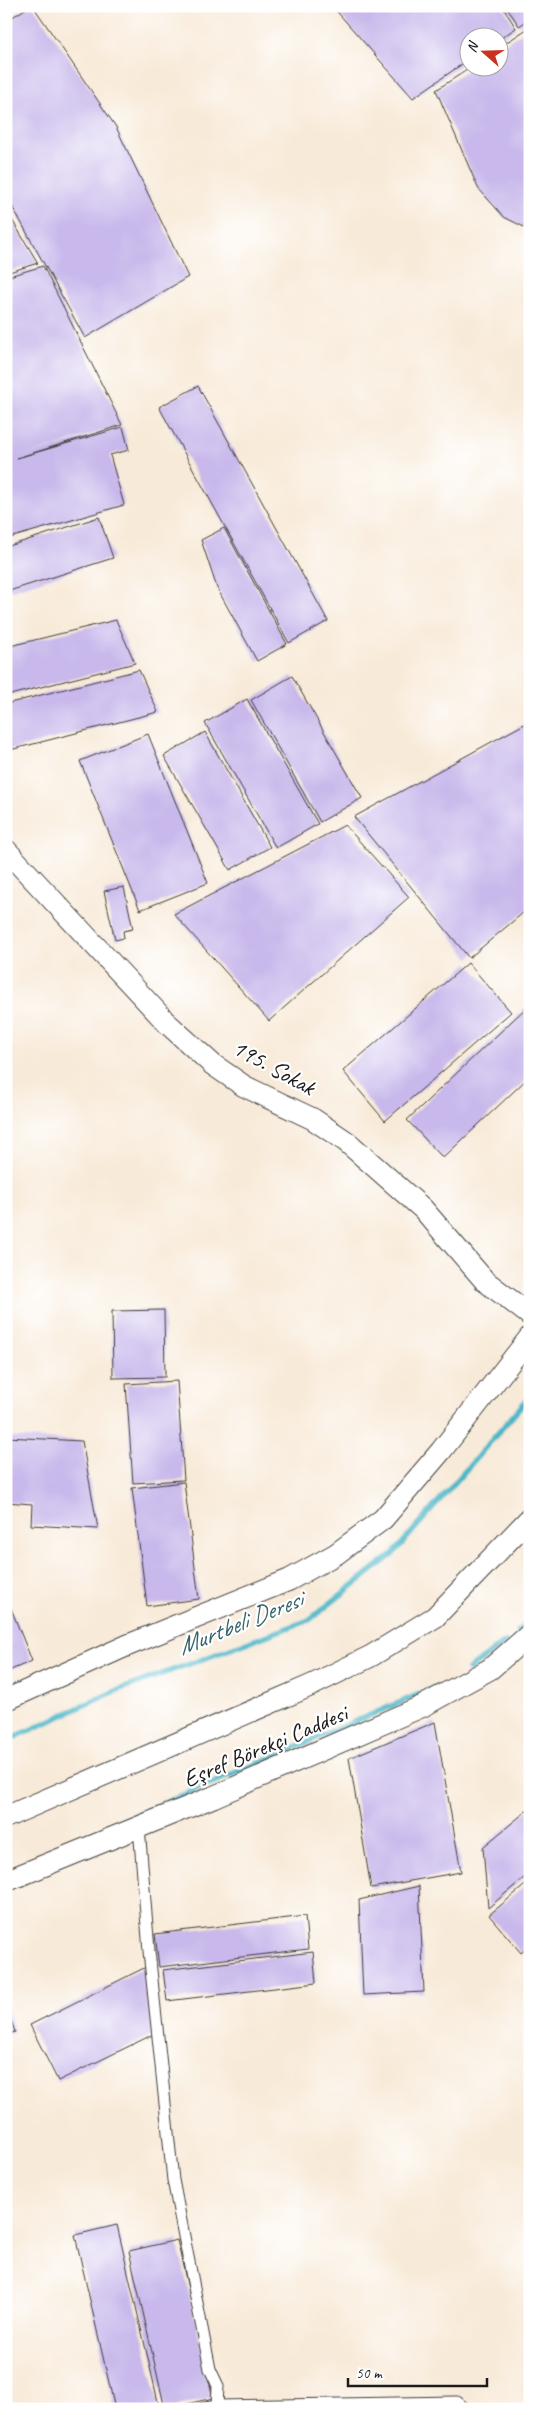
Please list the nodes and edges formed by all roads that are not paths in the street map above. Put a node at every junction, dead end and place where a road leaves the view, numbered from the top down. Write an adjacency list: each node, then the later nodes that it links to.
1 (6, 850): 2 (street, 195. Sokak)
2 (530, 1315)
3 (530, 1337): 6 (street)
4 (530, 1518): 7 (street)
5 (530, 1634): 8 (street, Eşref Börekçi Caddesi)
6 (6, 1700)
7 (6, 1816)
8 (139, 1827): 9 (street, Eşref Börekçi Caddesi); 10 (lane)
9 (6, 1881)
10 (217, 2406): 11 (lane); 12 (lane)
11 (201, 2409)
12 (465, 2409)

